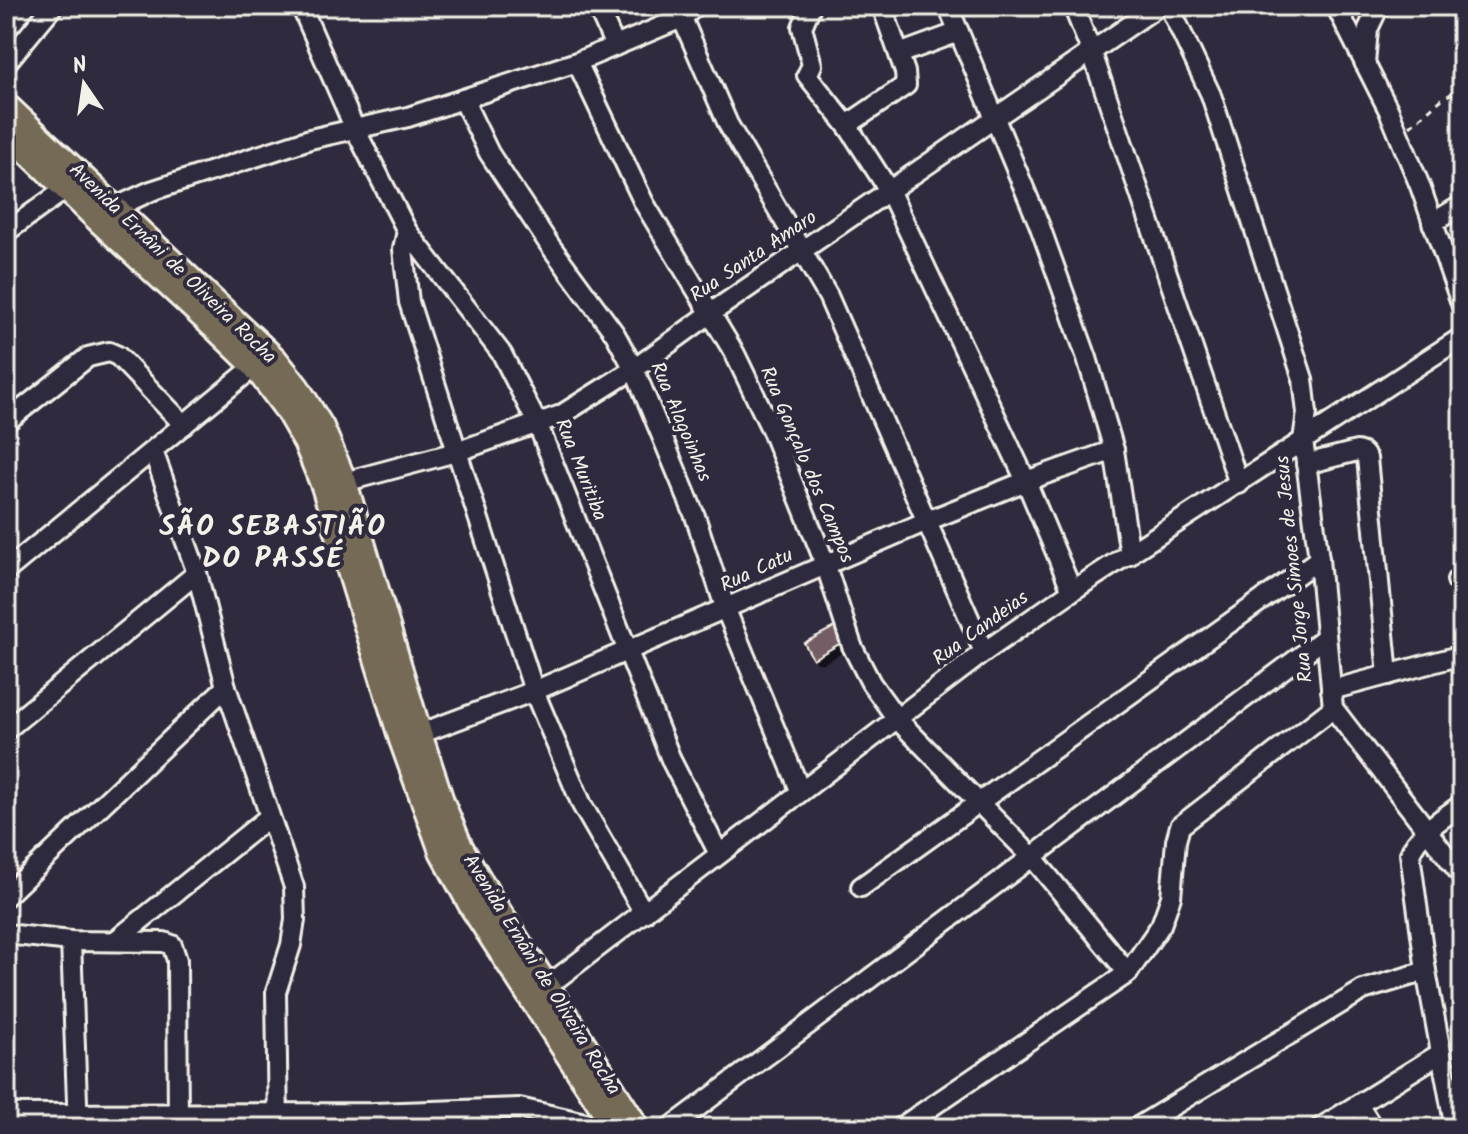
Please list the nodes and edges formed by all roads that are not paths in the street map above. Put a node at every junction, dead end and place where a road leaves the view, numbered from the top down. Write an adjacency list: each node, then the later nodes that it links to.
1 (53, 6): 18 (street)
2 (301, 6): 23 (street, Rua Muritiba)
3 (597, 6): 14 (street)
4 (811, 6): 24 (street)
5 (882, 6): 16 (street)
6 (948, 6): 13 (street)
7 (1073, 6): 15 (street)
8 (1158, 6): 15 (street, Rua Santa Amaro)
9 (1169, 6): 42 (street, Rua Jorge Simoes de Jesus)
10 (1336, 6): 19 (street)
11 (1379, 6): 19 (street)
12 (689, 12): 14 (street); 33 (street)
13 (959, 32): 16 (street); 22 (street)
14 (615, 46): 17 (street)
15 (1092, 53): 22 (street, Rua Santa Amaro); 49 (street)
16 (899, 54): 24 (street)
17 (577, 62): 20 (street); 35 (street, Rua Gonçalo dos Campos)
18 (6, 63)
19 (1365, 64): 30 (street)
20 (463, 99): 23 (street); 38 (street, Rua Alagoinhas)
21 (6, 106): 29 (main road, Avenida Ernâni de Oliveira Rocha)
22 (994, 118): 27 (street, Rua Santa Amaro); 43 (street)
23 (354, 127): 29 (street); 31 (street, Rua Muritiba)
24 (849, 128): 27 (street)
25 (6, 130): 26 (main road, Avenida Ernâni de Oliveira Rocha)
26 (67, 188): 29 (main road, Avenida Ernâni de Oliveira Rocha); 32 (street)
27 (890, 192): 33 (street, Rua Santa Amaro); 47 (street)
28 (1462, 205): 30 (street)
29 (107, 215): 37 (main road, Avenida Ernâni de Oliveira Rocha); 48 (main road, Avenida Ernâni de Oliveira Rocha)
30 (1432, 223): 34 (street)
31 (407, 231): 41 (street, Rua Muritiba); 45 (street)
32 (6, 232)
33 (801, 251): 35 (street, Rua Santa Amaro); 50 (street)
34 (1462, 306)
35 (711, 313): 38 (street, Rua Santa Amaro); 53 (street, Rua Gonçalo dos Campos)
36 (1462, 337): 42 (street, Rua Candeias)
37 (255, 366): 40 (street); 97 (main road, Avenida Ernâni de Oliveira Rocha)
38 (634, 369): 41 (street, Rua Santa Amaro); 59 (street, Rua Alagoinhas)
39 (6, 422): 40 (street)
40 (184, 425): 44 (street)
41 (538, 425): 45 (street, Rua Santa Amaro); 61 (street, Rua Muritiba)
42 (1303, 440): 46 (street, Rua Jorge Simoes de Jesus); 49 (street, Rua Candeias)
43 (1114, 450): 47 (street, Rua Catu); 51 (street)
44 (153, 451): 54 (street); 55 (street)
45 (456, 452): 48 (street, Rua Santa Amaro); 66 (street)
46 (1306, 464): 52 (street, Rua Jorge Simoes de Jesus); 64 (street)
47 (1026, 481): 50 (street, Rua Catu); 57 (street)
48 (344, 482): 70 (main road, Avenida Ernâni de Oliveira Rocha)
49 (1239, 484): 51 (street, Rua Candeias)
50 (927, 521): 53 (street, Rua Catu); 62 (street)
51 (1130, 555): 57 (street, Rua Candeias)
52 (1319, 559): 60 (street, Rua Jorge Simoes de Jesus); 72 (street)
53 (825, 563): 59 (street, Rua Catu); 68 (street, Rua Gonçalo dos Campos)
54 (6, 571)
55 (197, 573): 65 (street); 69 (street)
56 (1462, 577): 58 (street)
57 (1072, 591): 62 (street, Rua Candeias)
58 (1462, 592)
59 (726, 610): 61 (street, Rua Catu); 71 (street, Rua Alagoinhas)
60 (1326, 637): 67 (street, Rua Jorge Simoes de Jesus); 77 (street)
61 (629, 651): 66 (street, Rua Catu); 76 (street, Rua Muritiba)
62 (984, 652): 68 (street, Rua Candeias)
63 (1462, 655): 64 (street)
64 (1388, 675): 67 (street)
65 (226, 687): 74 (street); 80 (street)
66 (534, 691): 70 (street, Rua Catu); 81 (street)
67 (1332, 699): 75 (street, Rua Jorge Simoes de Jesus); 86 (street)
68 (897, 719): 71 (street, Rua Candeias); 72 (street, Rua Gonçalo dos Campos)
69 (6, 730)
70 (419, 734): 87 (main road, Avenida Ernâni de Oliveira Rocha)
71 (800, 790): 76 (street, Rua Candeias)
72 (978, 803): 77 (street, Rua Gonçalo dos Campos); 79 (street)
73 (1462, 804): 75 (street)
74 (269, 817): 84 (street); 93 (street)
75 (1426, 832): 78 (street, Rua Jorge Simoes de Jesus); 85 (street)
76 (719, 854): 81 (street, Rua Candeias)
77 (1033, 858): 86 (street, Rua Gonçalo dos Campos); 99 (street)
78 (1462, 876)
79 (861, 887)
80 (6, 896)
81 (644, 913): 87 (street, Rua Candeias)
82 (6, 934): 83 (street)
83 (71, 941): 84 (street); 95 (street)
84 (115, 941): 92 (street)
85 (1426, 971): 88 (street); 101 (street)
86 (1128, 973): 100 (street)
87 (546, 987): 98 (main road, Avenida Ernâni de Oliveira Rocha)
88 (1441, 1053): 89 (street); 104 (street)
89 (1358, 1105): 102 (street); 103 (street)
90 (6, 1114): 95 (street)
91 (481, 1119): 94 (street); 96 (street)
92 (178, 1120): 93 (street); 95 (street)
93 (277, 1120): 94 (street)
94 (374, 1120)
95 (77, 1121)
96 (607, 1128)
97 (616, 1128)
98 (637, 1128)
99 (670, 1128)
100 (900, 1128)
101 (1136, 1128)
102 (1320, 1128)
103 (1373, 1128)
104 (1455, 1128)

